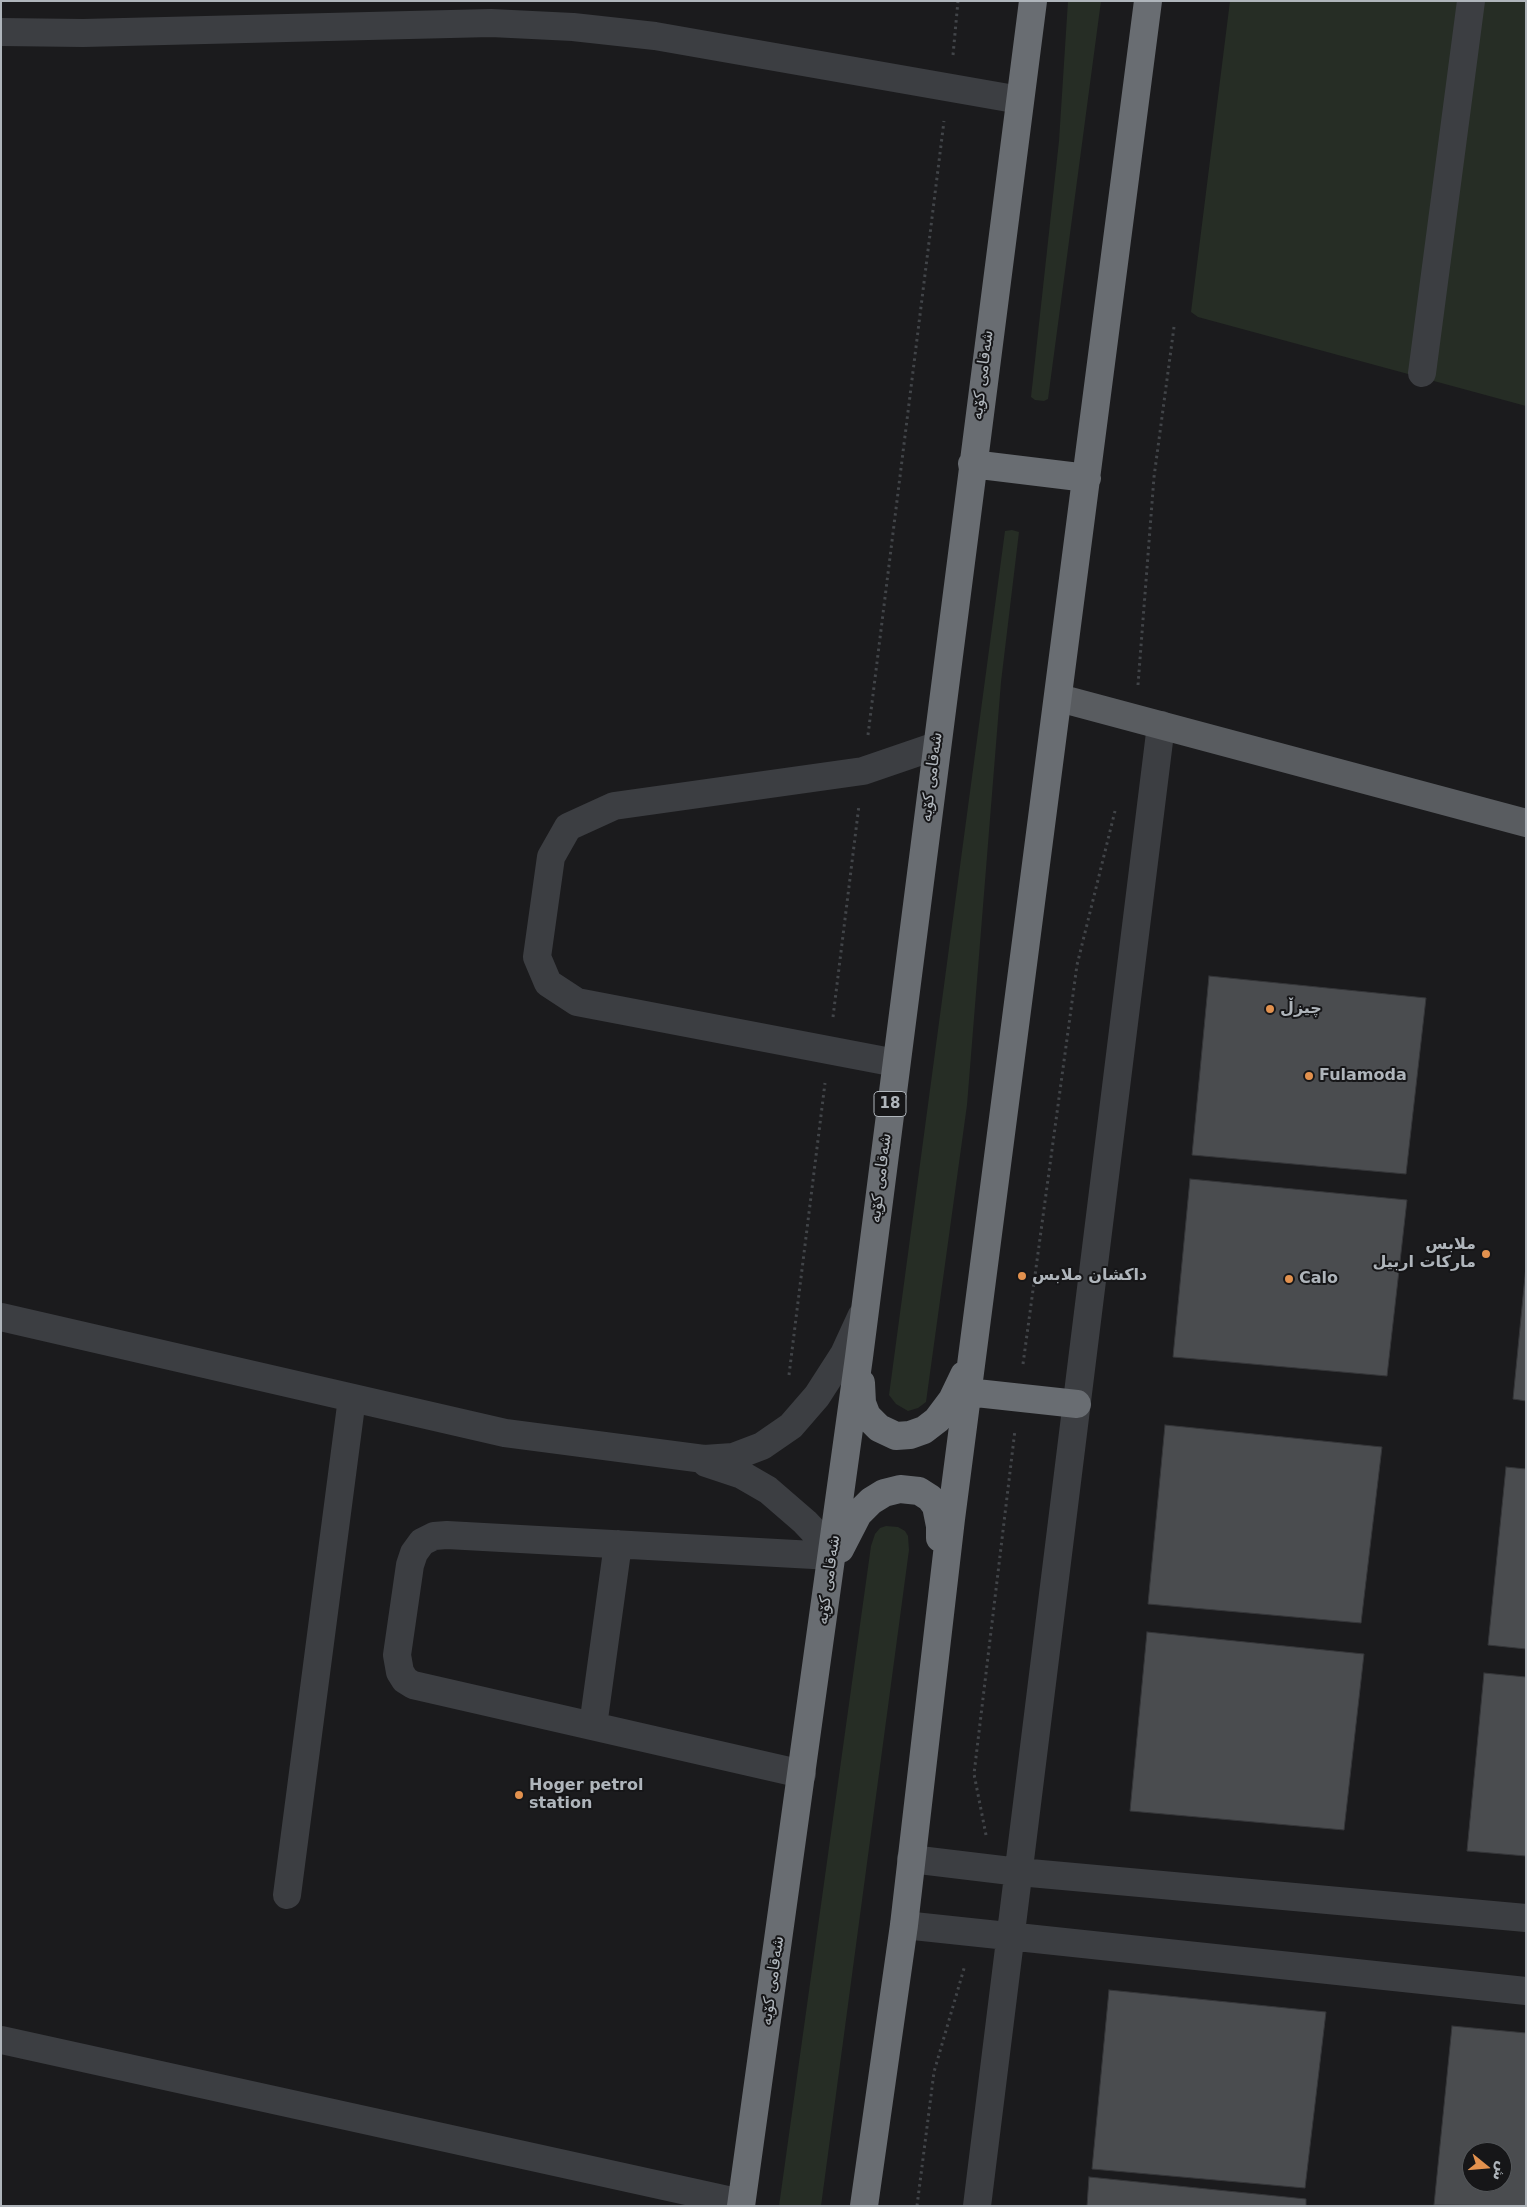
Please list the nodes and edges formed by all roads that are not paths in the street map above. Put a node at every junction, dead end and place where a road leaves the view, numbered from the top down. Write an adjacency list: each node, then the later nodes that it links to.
1 (1033, 1): 5 (highway, شەقامی کۆیە / 18)
2 (1148, 1): 8 (highway)
3 (1471, 1): 6 (street)
4 (1, 32): 5 (street)
5 (1020, 100): 7 (highway, شەقامی کۆیە / 18)
6 (1422, 373)
7 (972, 464): 8 (highway); 11 (highway, شەقامی کۆیە / 18)
8 (1087, 478): 9 (highway)
9 (1059, 698): 10 (main road); 17 (highway)
10 (1161, 725): 12 (main road); 20 (street)
11 (936, 746): 13 (highway, شەقامی کۆیە / 18); 13 (street)
12 (1526, 823)
13 (896, 1063): 14 (highway, شەقامی کۆیە / 18)
14 (865, 1303): 16 (highway, شەقامی کۆیە / 18); 21 (street)
15 (1, 1317): 19 (street)
16 (858, 1357): 17 (highway); 23 (highway, شەقامی کۆیە / 18)
17 (972, 1358): 18 (highway)
18 (967, 1392): 20 (highway); 25 (highway)
19 (352, 1398): 21 (street); 30 (street)
20 (1077, 1404): 29 (street)
21 (670, 1455): 23 (street)
22 (618, 1544): 23 (street); 26 (street); 26 (street)
23 (832, 1556): 24 (highway, شەقامی کۆیە / 18)
24 (826, 1599): 25 (highway); 27 (highway, شەقامی کۆیە / 18)
25 (939, 1612): 28 (highway)
26 (593, 1726): 27 (street)
27 (802, 1774): 36 (highway, شەقامی کۆیە / 18)
28 (912, 1859): 29 (street); 32 (highway)
29 (1019, 1872): 31 (street); 33 (street)
30 (287, 1895)
31 (1526, 1918)
32 (904, 1925): 33 (street); 37 (highway)
33 (1011, 1936): 34 (street); 38 (street)
34 (1526, 1991)
35 (1, 2040): 36 (street)
36 (741, 2205)
37 (864, 2206)
38 (977, 2206)

